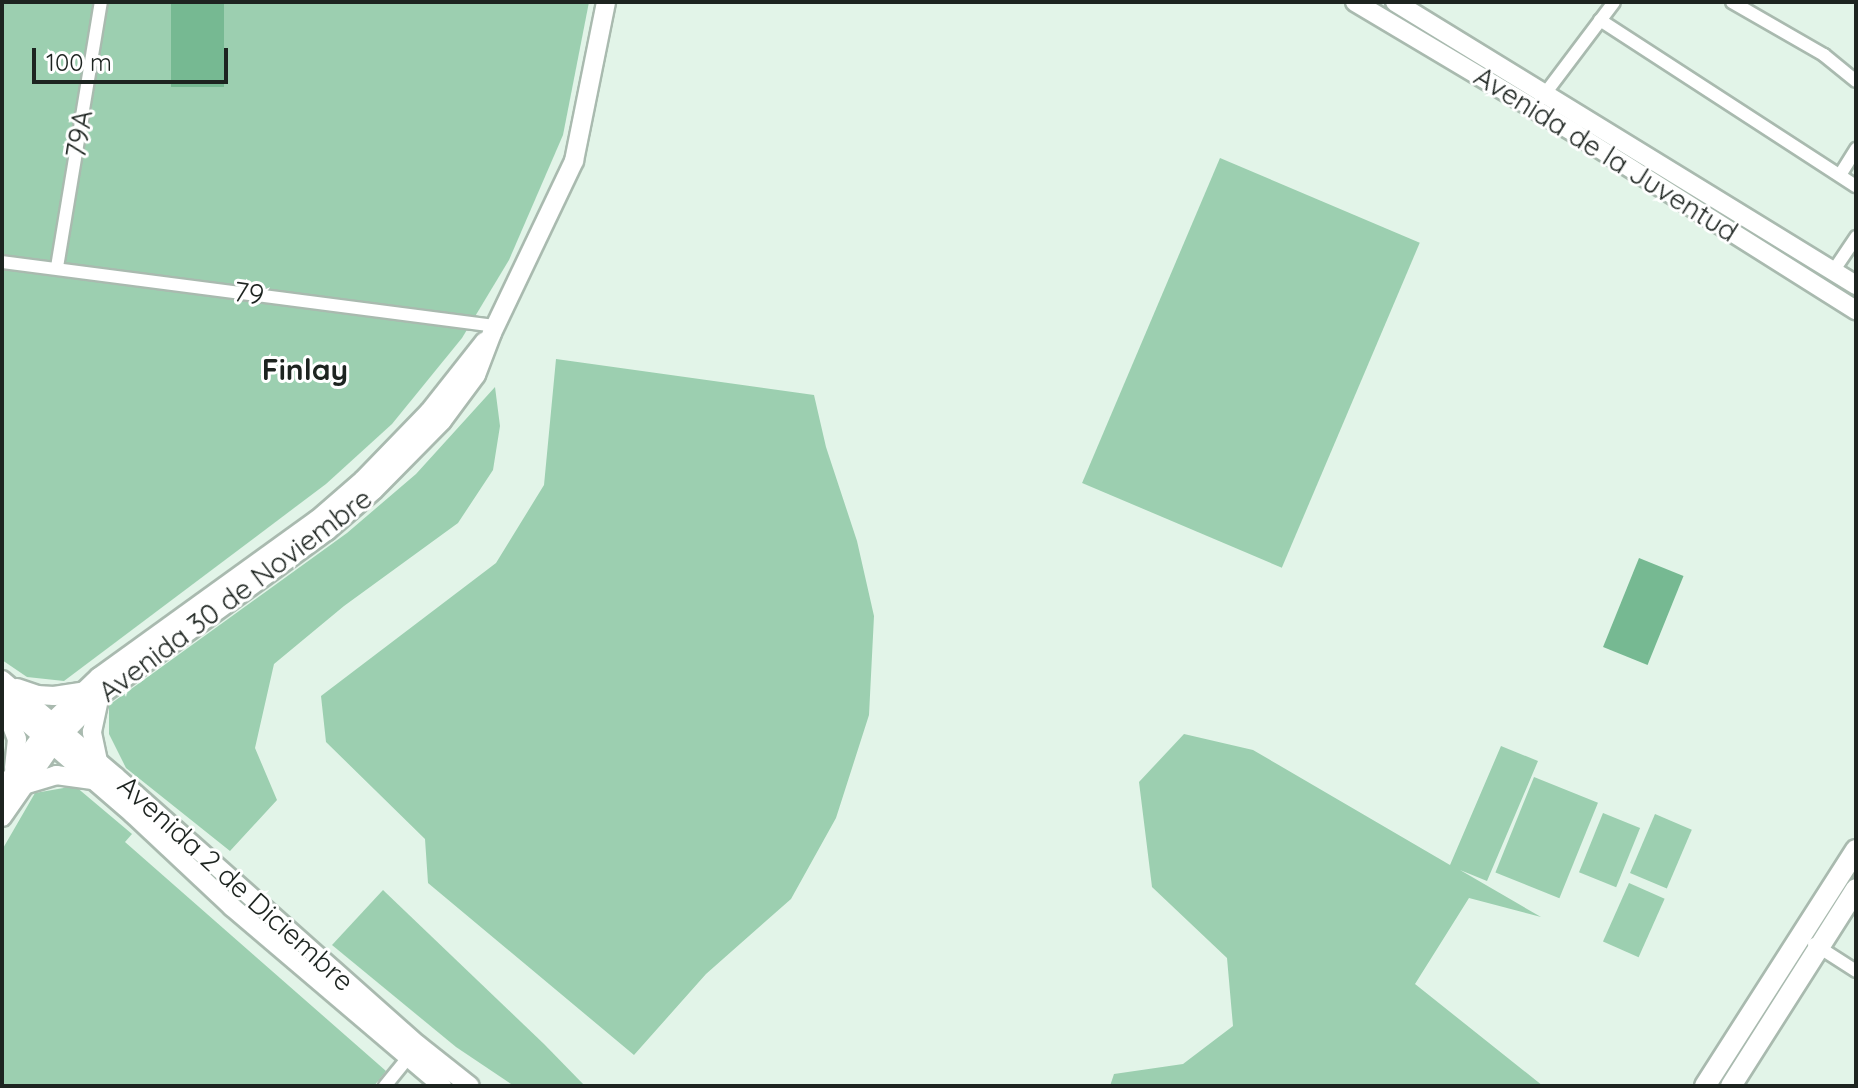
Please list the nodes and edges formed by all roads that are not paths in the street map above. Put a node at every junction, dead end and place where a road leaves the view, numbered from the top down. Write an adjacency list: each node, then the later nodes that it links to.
1 (101, 2): 17 (street, 79A)
2 (606, 2): 22 (main road, Avenida 30 de Noviembre)
3 (1355, 2): 10 (main road, Avenida de la Juventud)
4 (1395, 2): 9 (main road, Avenida de la Juventud)
5 (1614, 2): 7 (street)
6 (1732, 2): 8 (street)
7 (1600, 20): 9 (street); 12 (street)
8 (1856, 81)
9 (1546, 92): 10 (street); 15 (main road, Avenida de la Juventud)
10 (1534, 108): 18 (main road, Avenida de la Juventud)
11 (1856, 149): 12 (street)
12 (1840, 175): 13 (street)
13 (1856, 186)
14 (1856, 237): 19 (street)
15 (1803, 252): 18 (main road); 19 (main road, Avenida de la Juventud)
16 (2, 262): 17 (street, 79)
17 (57, 267): 22 (street, 79)
18 (1792, 270): 21 (main road, Avenida de la Juventud)
19 (1834, 270): 20 (main road, Avenida de la Juventud)
20 (1856, 285)
21 (1856, 310)
22 (494, 329): 24 (main road, Avenida 30 de Noviembre)
23 (3, 692): 24 (main road); 25 (main road, Avenida 2 de Diciembre); 27 (main road)
24 (92, 693): 25 (main road, Avenida 30 de Noviembre); 26 (main road)
25 (53, 733): 26 (main road, Avenida 2 de Diciembre); 27 (main road, Avenida 30 de Noviembre); 28 (main road, Avenida 2 de Diciembre)
26 (98, 761): 36 (main road, Avenida 2 de Diciembre)
27 (19, 778): 28 (main road); 29 (main road, Avenida 30 de Noviembre); 30 (main road, Avenida 30 de Noviembre)
28 (96, 781): 36 (main road, Avenida 2 de Diciembre)
29 (2, 790)
30 (2, 817)
31 (1856, 850): 33 (main road)
32 (1856, 889): 34 (main road)
33 (1801, 936): 34 (street); 40 (main road)
34 (1819, 948): 35 (street); 41 (main road)
35 (1856, 971)
36 (412, 1052): 37 (street); 38 (main road, Avenida 2 de Diciembre); 39 (main road, Avenida 2 de Diciembre)
37 (385, 1086)
38 (442, 1086)
39 (470, 1086)
40 (1705, 1086)
41 (1731, 1086)

